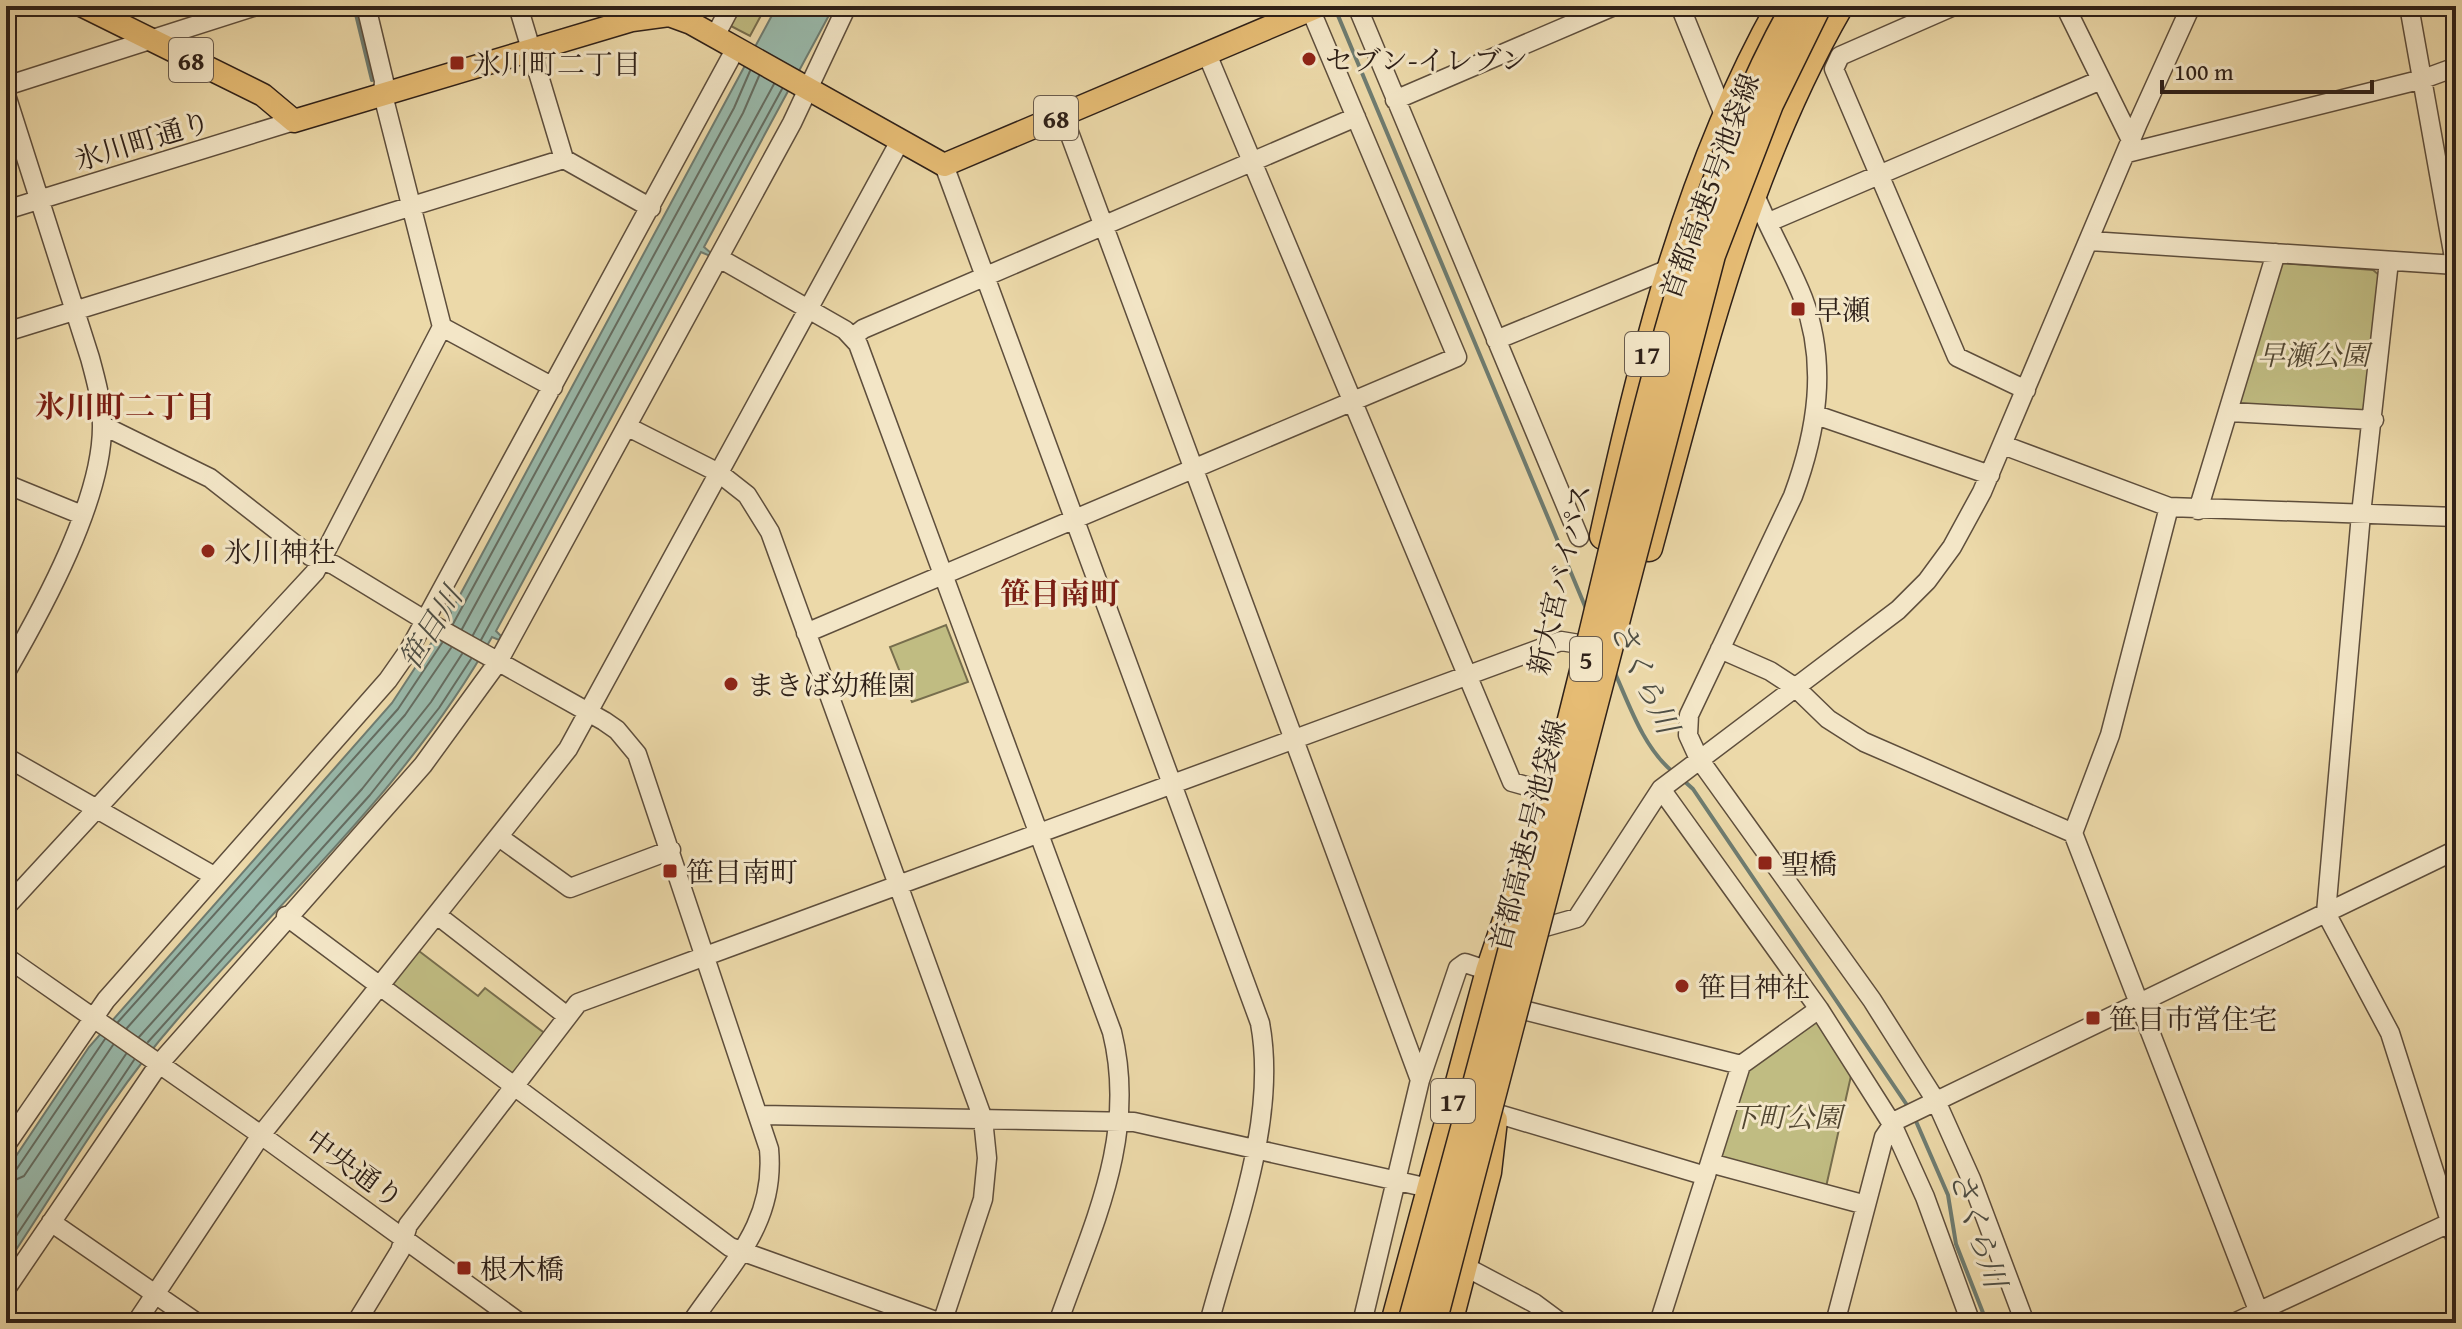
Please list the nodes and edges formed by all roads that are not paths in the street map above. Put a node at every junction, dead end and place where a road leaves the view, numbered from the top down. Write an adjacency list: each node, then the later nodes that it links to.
1 (83, 6): 21 (main road, 68)
2 (256, 6): 21 (street)
3 (366, 6): 31 (street)
4 (518, 6): 22 (street)
5 (731, 6): 20 (street)
6 (847, 6): 29 (street)
7 (1357, 6): 32 (street)
8 (1614, 6): 32 (street)
9 (1680, 6): 35 (street)
10 (1780, 6): 35 (highway, 新大宮バイパス / 17)
11 (1795, 6): 157 (highway, 首都高速5号池袋線 / 5, bridge)
12 (1818, 6): 160 (highway, 首都高速5号池袋線 / 5, bridge)
13 (1840, 6): 43 (highway, 17)
14 (1954, 6): 42 (street)
15 (2065, 6): 27 (street)
16 (2191, 6): 38 (street)
17 (2409, 6): 26 (street)
18 (1313, 7): 24 (main road, 68); 34 (street)
19 (668, 11): 20 (main road); 22 (main road)
20 (715, 36): 23 (main road)
21 (150, 39): 28 (street); 36 (main road, 68)
22 (532, 49): 31 (main road); 39 (street)
23 (740, 51): 29 (main road); 46 (street)
24 (1207, 54): 33 (main road, 68); 40 (street)
25 (2456, 67): 26 (street)
26 (2423, 79): 38 (street); 54 (street)
27 (2101, 80): 38 (street); 42 (street)
28 (6, 86)
29 (804, 86): 37 (main road); 52 (street)
30 (6, 95): 44 (street)
31 (383, 95): 36 (main road); 45 (street)
32 (1395, 100): 62 (street)
33 (1063, 116): 41 (main road, 68); 49 (street)
34 (1356, 117): 40 (street); 65 (street)
35 (1725, 117): 43 (street); 55 (highway, 新大宮バイパス / 17)
36 (294, 121): 44 (street, 氷川町通り)
37 (900, 141): 41 (main road); 57 (street)
38 (2129, 147): 50 (street)
39 (564, 159): 45 (street); 46 (street)
40 (1251, 161): 49 (street); 65 (street)
41 (944, 165): 56 (street)
42 (1880, 175): 48 (street); 64 (street)
43 (1754, 194): 48 (street); 112 (highway, 17)
44 (41, 200): 47 (street, 氷川町通り); 58 (street)
45 (410, 205): 58 (street); 59 (street)
46 (651, 208): 63 (street)
47 (6, 210)
48 (1769, 222): 67 (street)
49 (1102, 226): 56 (street); 72 (street)
50 (2090, 241): 51 (street); 64 (street)
51 (2276, 253): 53 (street); 66 (street)
52 (719, 258): 57 (street); 70 (street)
53 (2389, 261): 54 (street); 68 (street)
54 (2455, 266)
55 (1671, 268): 62 (street); 85 (highway, 新大宮バイパス / 17)
56 (986, 276): 61 (street); 80 (street)
57 (809, 308): 61 (street); 73 (street)
58 (75, 310): 60 (street); 69 (street)
59 (442, 327): 63 (street); 83 (street)
60 (6, 332)
61 (853, 337): 84 (street)
62 (1496, 340): 82 (street)
63 (553, 387): 86 (street)
64 (2026, 390): 71 (street)
65 (1353, 402): 72 (street); 91 (street)
66 (2230, 412): 68 (street); 77 (street)
67 (1816, 415): 74 (street); 88 (street)
68 (2374, 420): 78 (street)
69 (102, 425): 79 (street); 83 (street)
70 (628, 427): 73 (street); 89 (street)
71 (2003, 445): 74 (street); 76 (street)
72 (1192, 469): 80 (street); 94 (street)
73 (719, 473): 87 (street); 93 (street)
74 (1990, 475): 92 (street)
75 (6, 484): 79 (street)
76 (2169, 507): 77 (street); 101 (street)
77 (2198, 510): 78 (street)
78 (2361, 514): 81 (street); 109 (street)
79 (82, 515): 90 (street)
80 (1075, 517): 84 (street); 97 (street)
81 (2456, 517)
82 (1579, 537)
83 (323, 561): 86 (street); 99 (street)
84 (943, 573): 87 (street); 100 (street)
85 (1584, 621): 91 (street); 98 (highway, 新大宮バイパス / 17)
86 (428, 623): 89 (street); 105 (street)
87 (806, 633): 107 (street)
88 (1720, 649): 92 (street); 96 (street)
89 (495, 661): 93 (street); 111 (street)
90 (6, 672)
91 (1467, 675): 94 (street); 98 (street)
92 (1796, 688): 96 (street); 101 (street)
93 (588, 713): 102 (street); 103 (street)
94 (1292, 739): 97 (street); 124 (street)
95 (6, 757): 99 (street)
96 (1679, 775): 112 (street); 118 (street); 126 (street)
97 (1173, 782): 100 (street); 134 (street)
98 (1541, 790): 106 (highway, 新大宮バイパス / 17)
99 (97, 808): 105 (street); 108 (street)
100 (1039, 831): 107 (street); 130 (street)
101 (2073, 833): 117 (street)
102 (499, 837): 103 (street); 110 (street)
103 (671, 850): 113 (street)
104 (2456, 850): 109 (street)
105 (214, 876): 121 (street)
106 (1519, 880): 115 (highway, 17); 158 (highway, 新大宮バイパス / 17)
107 (896, 884): 113 (street); 129 (street)
108 (6, 907)
109 (2326, 913): 117 (street); 140 (street)
110 (437, 915): 116 (street); 120 (street)
111 (286, 916): 116 (street); 122 (street)
112 (1545, 927): 119 (highway, 17)
113 (705, 954): 120 (street); 128 (street)
114 (6, 957): 121 (street)
115 (1489, 971): 124 (street); 137 (highway, 17)
116 (380, 986): 125 (street); 132 (street)
117 (2139, 1003): 126 (street); 146 (street)
118 (1819, 1009): 123 (street); 131 (street)
119 (1523, 1010): 123 (street); 127 (highway, 17)
120 (567, 1016): 125 (street)
121 (95, 1018): 122 (street); 133 (street)
122 (156, 1062): 132 (street, 中央通り); 139 (street)
123 (1741, 1065): 135 (street)
124 (1420, 1080): 136 (street)
125 (514, 1086): 141 (street); 142 (street)
126 (1931, 1104): 131 (street); 166 (street)
127 (1495, 1113): 135 (street); 143 (highway, 17); 159 (highway, 17)
128 (760, 1115): 129 (street); 142 (street)
129 (983, 1119): 130 (street); 152 (street)
130 (1120, 1122): 134 (street); 153 (street)
131 (1894, 1123): 138 (street); 165 (street)
132 (261, 1135): 141 (street, 中央通り); 145 (street)
133 (6, 1145)
134 (1254, 1151): 136 (street); 154 (street)
135 (1708, 1169): 138 (street); 163 (street)
136 (1396, 1181): 137 (street); 155 (street)
137 (1429, 1188): 156 (highway, 17)
138 (1866, 1205): 164 (street)
139 (51, 1222): 144 (street); 145 (street)
140 (2454, 1228): 146 (street)
141 (403, 1237): 147 (street, 中央通り); 150 (street)
142 (740, 1253): 151 (street); 152 (street)
143 (1464, 1266): 161 (highway, 17); 162 (street)
144 (6, 1289)
145 (156, 1294): 148 (street); 149 (street)
146 (2260, 1317): 167 (street)
147 (512, 1320)
148 (136, 1323)
149 (197, 1323)
150 (356, 1323)
151 (691, 1323)
152 (942, 1323)
153 (1058, 1323)
154 (1209, 1323)
155 (1362, 1323)
156 (1394, 1323)
157 (1411, 1323)
158 (1417, 1323)
159 (1426, 1323)
160 (1433, 1323)
161 (1449, 1323)
162 (1561, 1323)
163 (1659, 1323)
164 (1835, 1323)
165 (1971, 1323)
166 (2025, 1323)
167 (2234, 1323)

